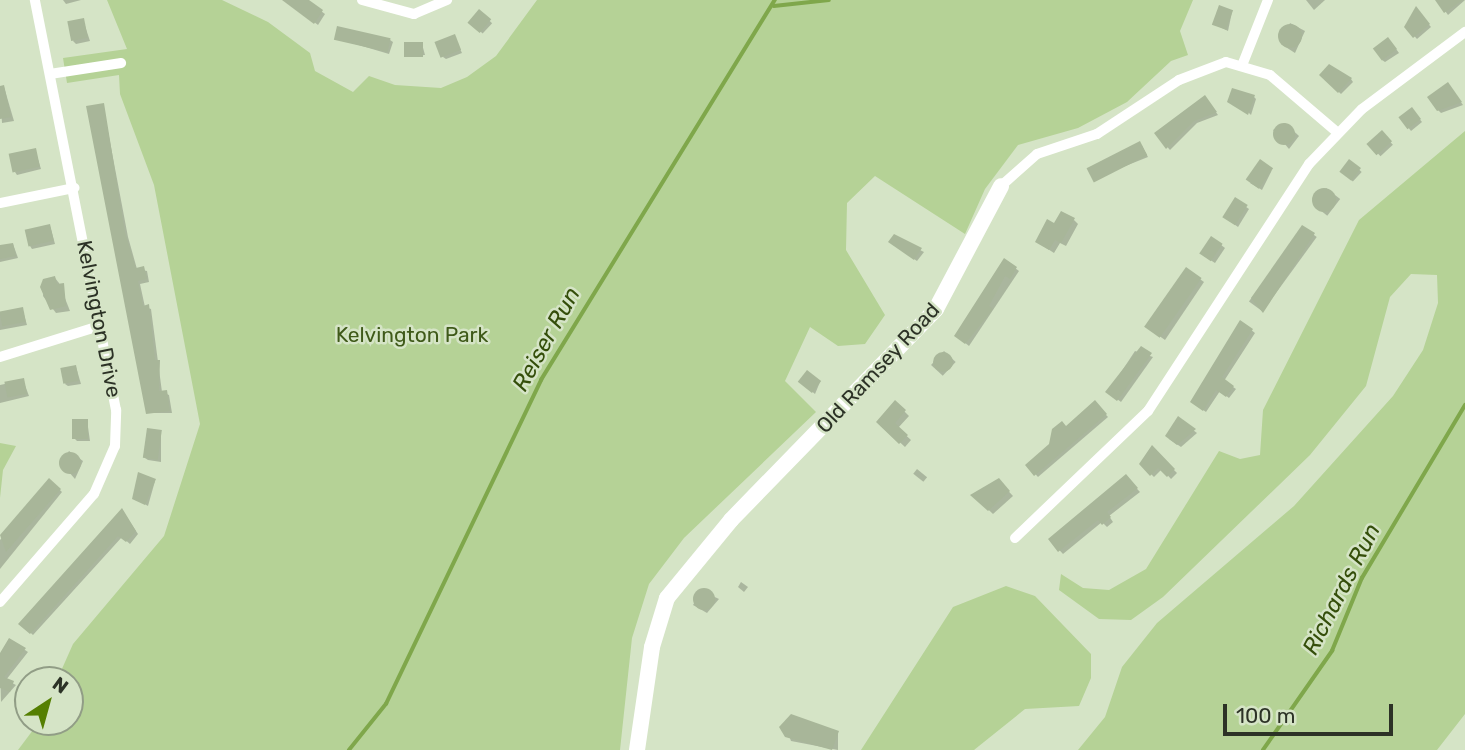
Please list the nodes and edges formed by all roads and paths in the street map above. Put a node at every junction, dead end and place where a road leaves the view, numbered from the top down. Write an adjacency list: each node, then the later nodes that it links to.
1 (35, 0): 8 (street, Kelvington Drive)
2 (362, 0): 3 (street)
3 (447, 0)
4 (1268, 0): 6 (street)
5 (1465, 32): 9 (street)
6 (1243, 63): 9 (street); 10 (street, Old Ramsey Road)
7 (121, 64): 8 (street)
8 (50, 74): 11 (street, Kelvington Drive)
9 (1338, 133): 15 (street)
10 (1002, 186): 17 (street, Old Ramsey Road)
11 (74, 188): 12 (street); 13 (street, Kelvington Drive)
12 (0, 203)
13 (99, 326): 14 (street); 16 (street, Kelvington Drive)
14 (0, 358)
15 (1015, 538)
16 (0, 602)
17 (637, 750)

